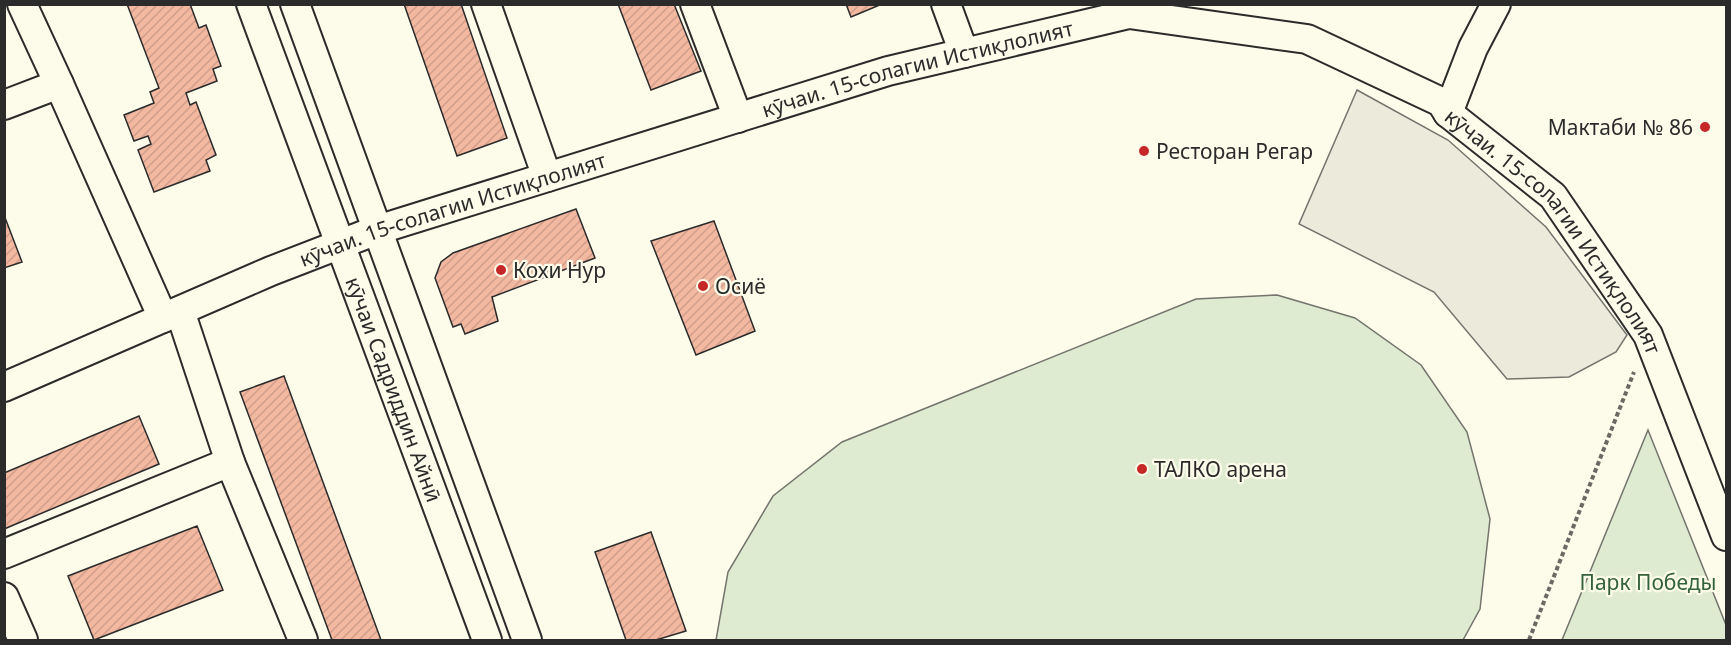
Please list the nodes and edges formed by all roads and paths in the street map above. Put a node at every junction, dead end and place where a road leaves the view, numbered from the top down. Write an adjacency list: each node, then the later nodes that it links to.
1 (22, 4): 10 (street)
2 (251, 4): 16 (street, кӯчаи Садриддин Айнӣ)
3 (294, 4): 15 (street, кӯчаи Садриддин Айнӣ)
4 (486, 4): 14 (street)
5 (695, 4): 13 (street)
6 (946, 4): 9 (street)
7 (1496, 4): 12 (street)
8 (1156, 11): 9 (street, кӯчаи. 15-солагии Истиқлолият); 12 (street, кӯчаи. 15-солагии Истиқлолият)
9 (964, 53): 13 (street, кӯчаи. 15-солагии Истиқлолият)
10 (59, 84): 11 (street); 17 (street)
11 (4, 105)
12 (1448, 113): 18 (street, кӯчаи. 15-солагии Истиқлолият)
13 (738, 118): 14 (street, кӯчаи. 15-солагии Истиқлолият)
14 (547, 177): 15 (street, кӯчаи. 15-солагии Истиқлолият)
15 (377, 230): 16 (street, кӯчаи. 15-солагии Истиқлолият); 27 (street, кӯчаи Садриддин Айнӣ)
16 (339, 245): 17 (street, кӯчаи. 15-солагии Истиқлолият); 26 (street, кӯчаи Садриддин Айнӣ)
17 (171, 314): 19 (street, кӯчаи. 15-солагии Истиқлолият); 20 (street)
18 (1648, 335): 21 (street, кӯчаи. 15-солагии Истиқлолият); 28 (path)
19 (4, 387)
20 (231, 462): 22 (street); 25 (street)
21 (1726, 536)
22 (4, 554)
23 (4, 597): 24 (street)
24 (23, 640)
25 (303, 640)
26 (487, 640)
27 (527, 640)
28 (1529, 640)

